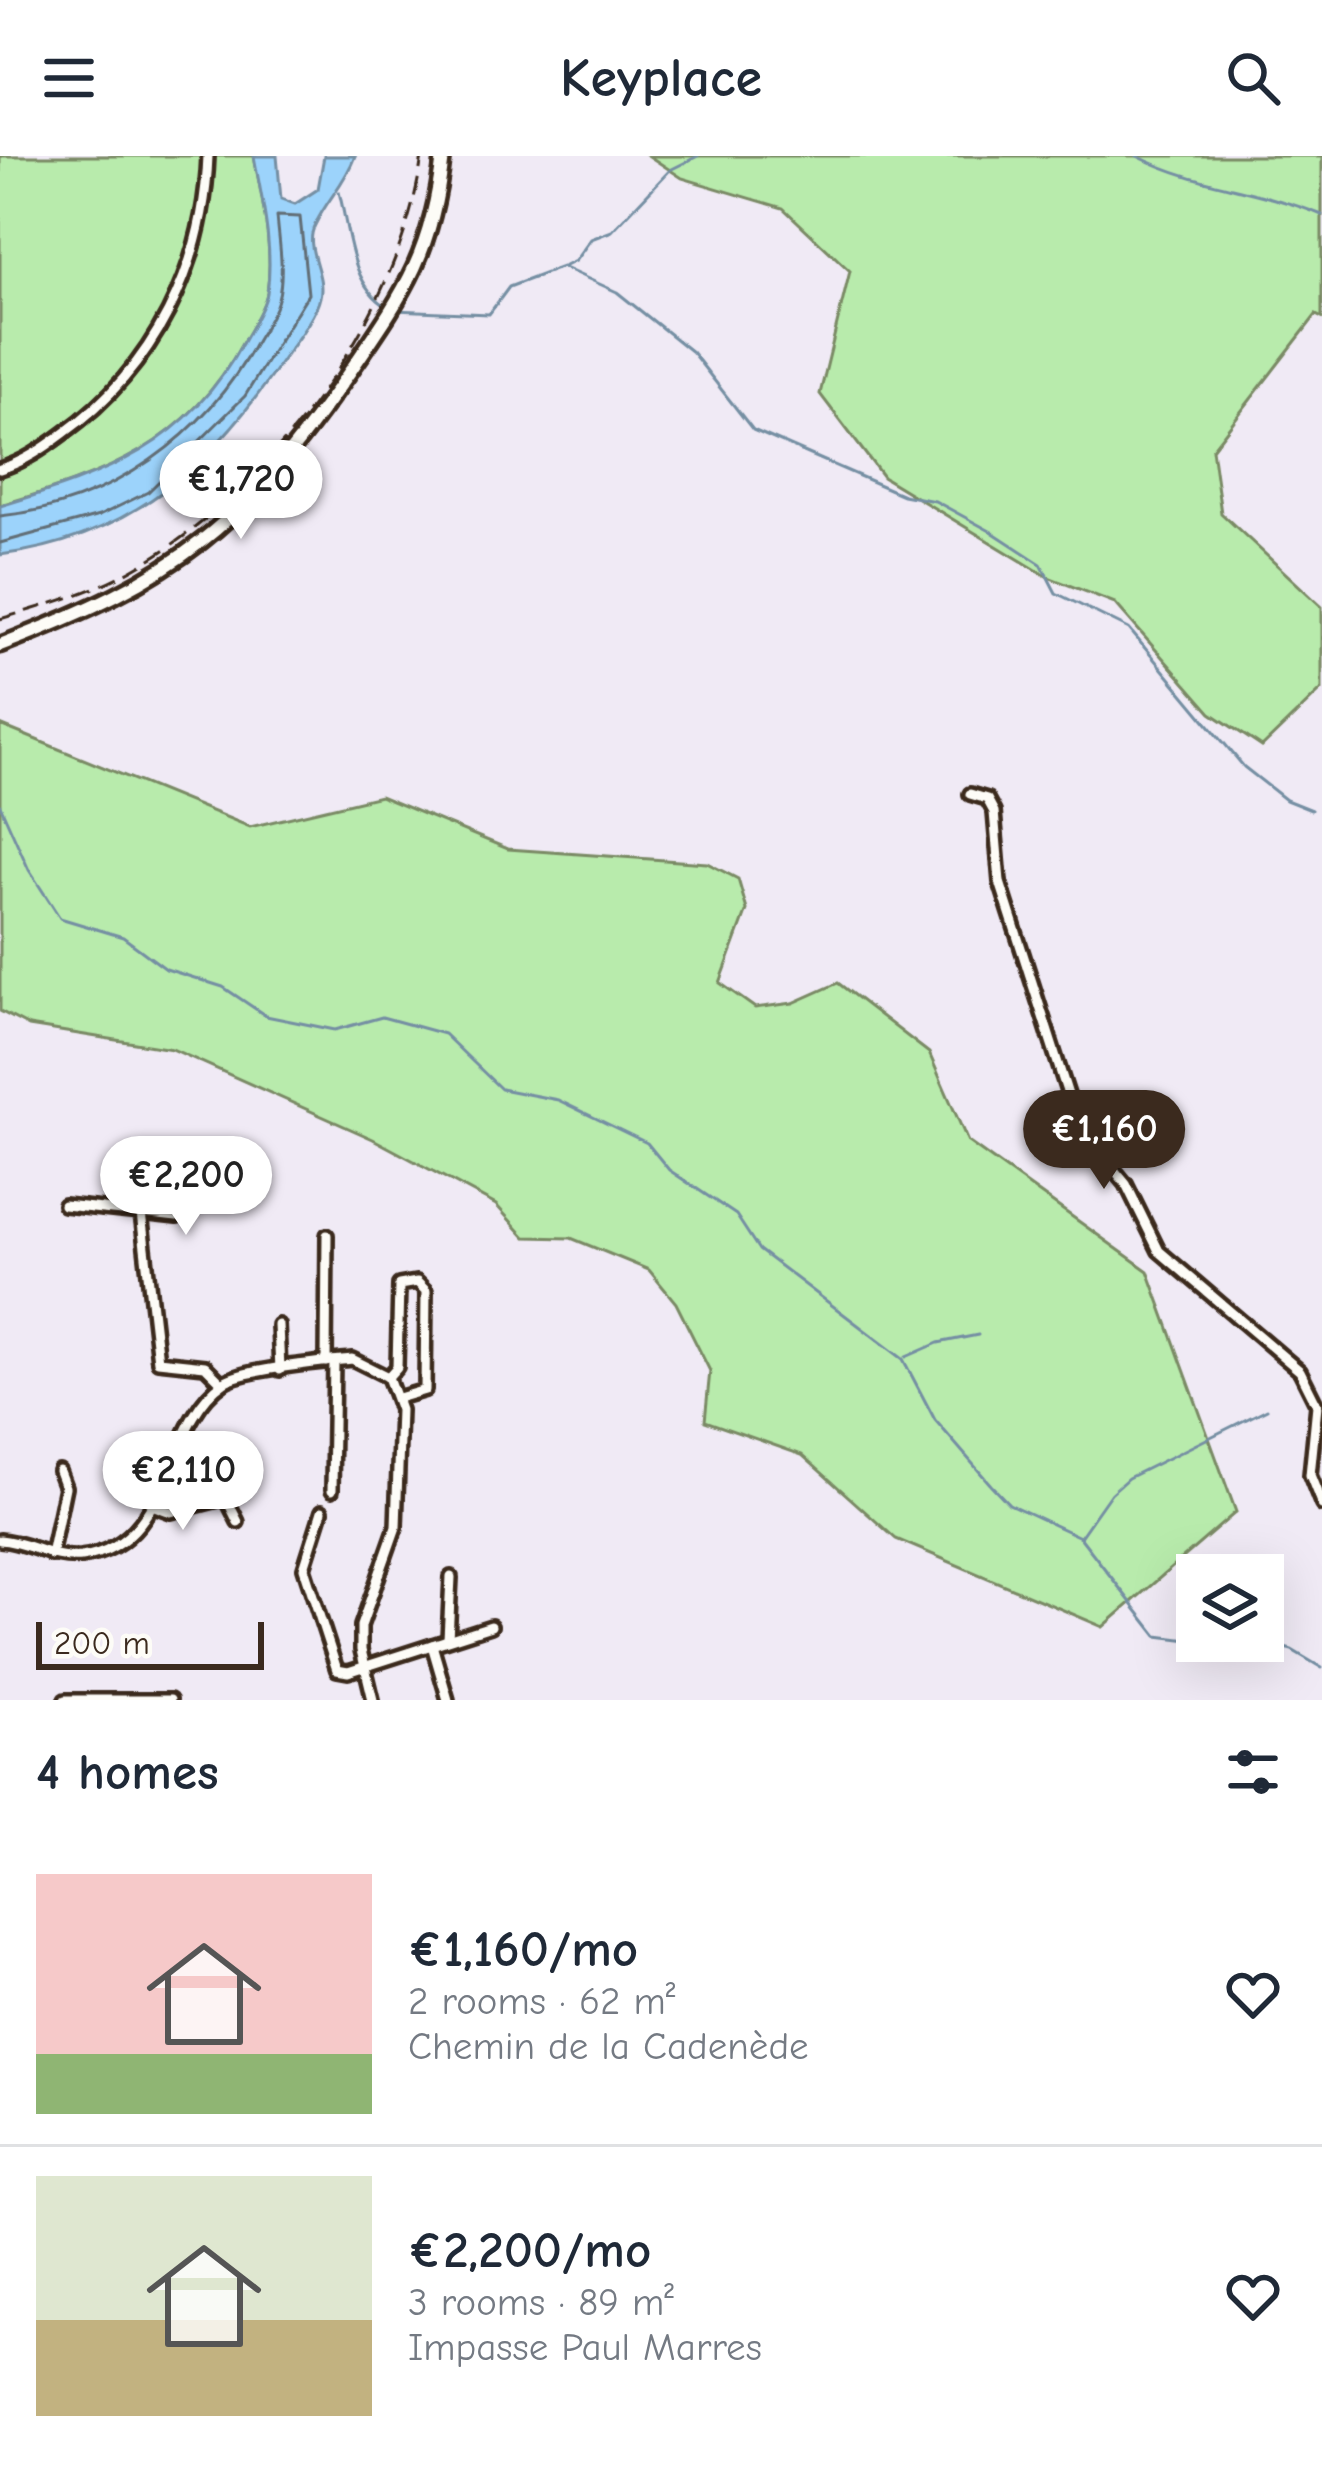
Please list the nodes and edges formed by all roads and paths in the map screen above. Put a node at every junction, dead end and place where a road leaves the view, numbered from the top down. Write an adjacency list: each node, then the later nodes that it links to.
1 (208, 156): 3 (street)
2 (443, 156): 4 (main road)
3 (0, 469)
4 (0, 645)
5 (970, 794): 18 (street)
6 (185, 1190): 8 (street)
7 (64, 1205): 8 (street)
8 (141, 1213): 14 (street)
9 (327, 1234): 11 (street)
10 (278, 1325): 12 (street)
11 (330, 1361): 12 (street); 13 (street); 17 (street)
12 (280, 1370): 14 (street)
13 (388, 1377): 15 (street); 15 (street)
14 (222, 1383): 19 (street)
15 (398, 1398): 28 (street)
16 (59, 1471): 23 (street)
17 (332, 1490)
18 (1322, 1504)
19 (152, 1505): 21 (street); 23 (street)
20 (322, 1511): 28 (street)
21 (238, 1522)
22 (0, 1540): 23 (street)
23 (51, 1555)
24 (452, 1577): 26 (street)
25 (491, 1626): 26 (street)
26 (448, 1640): 27 (street)
27 (432, 1645): 28 (street); 32 (street)
28 (364, 1667): 31 (street)
29 (65, 1700): 30 (street)
30 (170, 1700)
31 (373, 1700)
32 (448, 1700)

